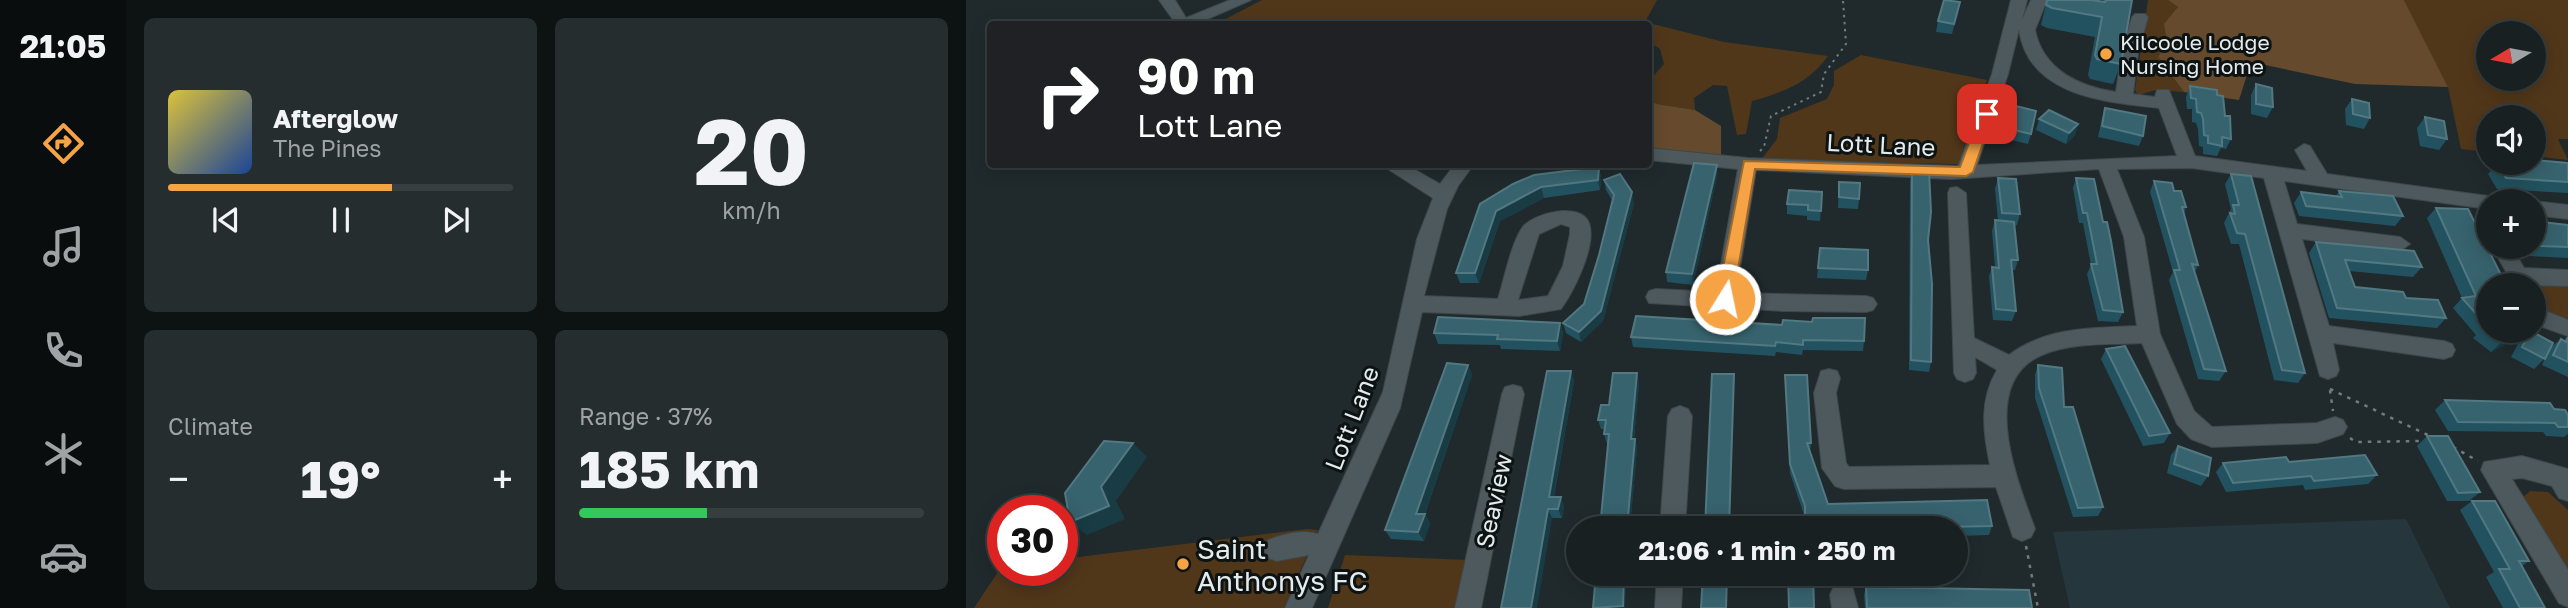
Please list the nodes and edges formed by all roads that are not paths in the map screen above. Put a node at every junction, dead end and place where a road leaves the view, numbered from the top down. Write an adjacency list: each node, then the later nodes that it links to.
1 (1167, 0): 6 (street)
2 (1243, 0): 7 (street)
3 (2019, 0): 16 (street)
4 (2043, 5): 8 (street)
5 (2140, 17): 8 (street)
6 (1181, 21)
7 (1190, 21)
8 (2124, 97): 11 (street)
9 (2304, 150): 18 (street)
10 (1652, 154): 13 (street, Lott Lane)
11 (2188, 162): 12 (street, Lott Lane); 17 (street, Lott Lane)
12 (2106, 163): 16 (street, Lott Lane); 36 (street)
13 (1748, 164): 16 (street, Lott Lane); 29 (street)
14 (1396, 168): 20 (street)
15 (1460, 168): 20 (street, Lott Lane)
16 (1966, 172)
17 (2272, 173): 18 (street, Lott Lane); 24 (street)
18 (2321, 179): 21 (street, Lott Lane)
19 (1957, 193): 37 (street)
20 (1444, 197): 30 (street, Lott Lane)
21 (2476, 200)
22 (2546, 209): 23 (street)
23 (2568, 212)
24 (2289, 230): 25 (street); 35 (street)
25 (2400, 244)
26 (2568, 278): 27 (street)
27 (2546, 279)
28 (1656, 296): 29 (street)
29 (1725, 299): 31 (street)
30 (1412, 304): 32 (street); 50 (street, Lott Lane)
31 (1866, 304)
32 (1506, 306): 32 (street)
33 (2546, 320): 34 (street)
34 (2568, 328)
35 (2320, 333): 38 (street); 42 (street)
36 (2149, 334): 39 (street); 45 (street)
37 (1965, 343): 39 (street); 40 (street)
38 (2444, 350)
39 (2007, 365): 46 (street)
40 (1965, 373)
41 (1829, 378): 46 (street)
42 (2329, 380)
43 (1513, 394): 55 (street, Seaview)
44 (1680, 416): 48 (street)
45 (2335, 427)
46 (2003, 477): 49 (street)
47 (2568, 490): 53 (street)
48 (1673, 516)
49 (2022, 529)
50 (1326, 548): 51 (street); 54 (street, Lott Lane)
51 (1277, 549)
52 (1669, 586): 56 (street)
53 (2568, 594)
54 (1298, 608)
55 (1468, 608)
56 (1668, 608)

